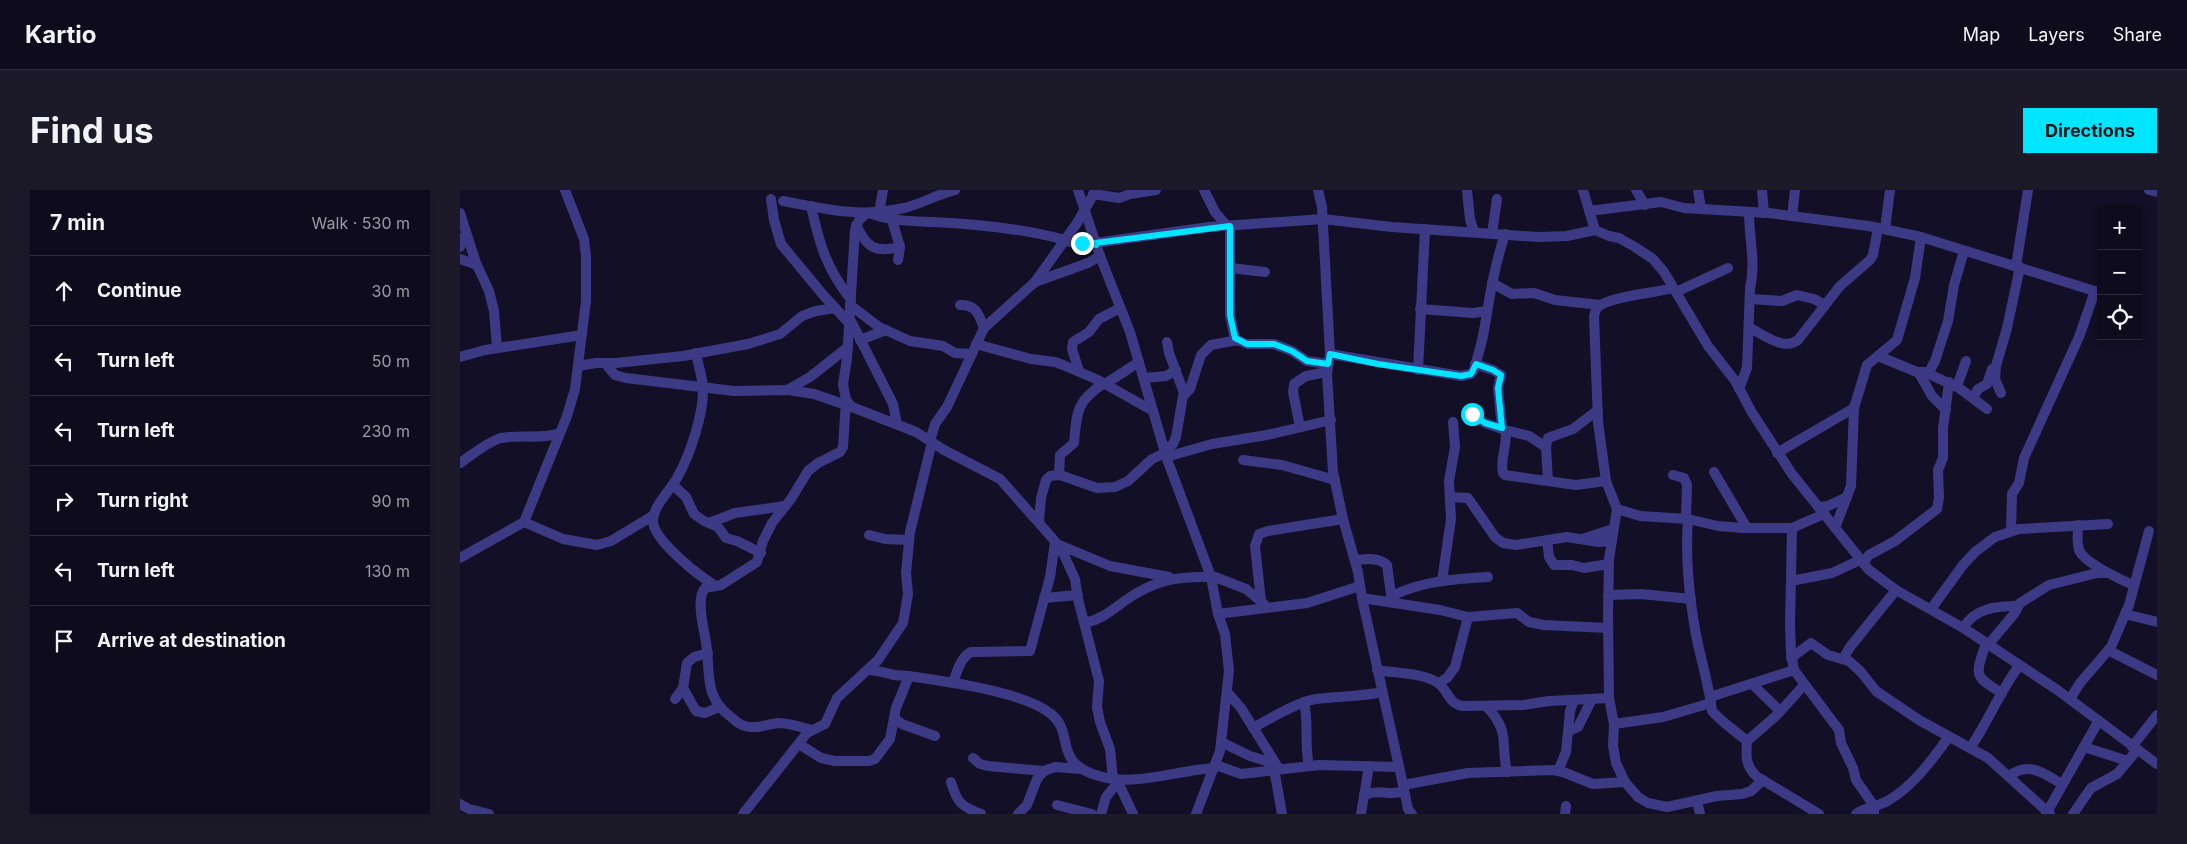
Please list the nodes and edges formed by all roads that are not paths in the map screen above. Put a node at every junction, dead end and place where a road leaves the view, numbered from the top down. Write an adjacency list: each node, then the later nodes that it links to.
1 (565, 190): 74 (street)
2 (883, 190): 29 (street)
3 (955, 190): 29 (street)
4 (1078, 190): 25 (street)
5 (1156, 190): 17 (street)
6 (1204, 190): 35 (street)
7 (1318, 190): 32 (street)
8 (1467, 190): 39 (street)
9 (1583, 190): 26 (street)
10 (1636, 190): 22 (street)
11 (1698, 190): 24 (street)
12 (1762, 190): 30 (street)
13 (1795, 190): 31 (street)
14 (1890, 190): 36 (street)
15 (2028, 190): 52 (street)
16 (2149, 190): 18 (street)
17 (1095, 192): 25 (street)
18 (2157, 192)
19 (1497, 199): 40 (street)
20 (771, 200): 66 (street)
21 (783, 201): 23 (street)
22 (1645, 205): 24 (street); 26 (street)
23 (812, 206): 29 (street); 62 (street)
24 (1701, 209): 27 (street)
25 (1085, 210): 43 (street); 45 (street)
26 (1589, 211): 38 (street)
27 (1750, 212): 30 (street); 61 (street)
28 (460, 213): 44 (street)
29 (873, 213): 33 (street); 34 (street)
30 (1764, 213): 31 (street)
31 (1792, 216): 36 (street)
32 (1323, 219): 35 (street); 37 (street); 89 (street)
33 (892, 220): 43 (street); 46 (street)
34 (856, 225): 46 (street); 62 (street)
35 (1229, 226): 45 (street); 53 (street)
36 (1881, 228): 42 (street); 65 (street)
37 (1425, 229): 39 (street); 68 (street)
38 (1595, 230): 41 (street); 58 (street)
39 (1474, 232): 40 (street)
40 (1492, 234): 41 (street)
41 (1505, 234): 57 (street)
42 (1921, 237): 47 (street); 83 (street)
43 (1065, 240): 45 (street); 56 (street)
44 (463, 241): 51 (street)
45 (1096, 244): 48 (street)
46 (900, 247): 50 (street)
47 (1964, 251): 52 (street); 95 (street)
48 (1100, 256): 56 (street); 67 (street)
49 (460, 259): 51 (street)
50 (898, 260)
51 (477, 265): 80 (street)
52 (2018, 266): 59 (street); 84 (street)
53 (1231, 268): 55 (street); 76 (street)
54 (1728, 268): 58 (street)
55 (1265, 272)
56 (1035, 282): 71 (street)
57 (1492, 283): 64 (street); 69 (street)
58 (1675, 290): 64 (street); 100 (street)
59 (2097, 292)
60 (2097, 294): 148 (street)
61 (1750, 299): 65 (street); 72 (street)
62 (851, 302): 70 (street); 73 (street)
63 (960, 305): 71 (street)
64 (1600, 305): 108 (street)
65 (1824, 305): 72 (street)
66 (835, 308): 70 (street); 81 (street)
67 (1120, 308): 87 (street); 94 (street)
68 (1420, 309): 69 (street); 93 (street)
69 (1487, 311): 90 (street)
70 (850, 320): 75 (street); 79 (street)
71 (984, 328): 78 (street)
72 (1750, 328): 100 (street)
73 (886, 330): 75 (street); 82 (street)
74 (582, 335): 80 (street); 91 (street)
75 (860, 339): 79 (street); 114 (street)
76 (1238, 340): 89 (street); 102 (street)
77 (1167, 342): 92 (street)
78 (976, 344): 82 (street); 94 (street)
79 (848, 346): 101 (street); 105 (street)
80 (497, 348): 85 (street)
81 (696, 353): 88 (street); 99 (street)
82 (972, 354): 118 (street)
83 (1878, 356): 95 (street); 106 (street)
84 (1998, 357): 103 (street); 104 (street)
85 (460, 358)
86 (1966, 361): 98 (street)
87 (1139, 362): 96 (street); 97 (street)
88 (605, 363): 91 (street); 99 (street)
89 (1328, 363): 93 (street); 112 (street); 115 (street)
90 (1476, 364): 93 (street); 116 (street)
91 (578, 366): 117 (street)
92 (1176, 370): 96 (street); 102 (street)
93 (1418, 370)
94 (1079, 371): 97 (street)
95 (1923, 373): 98 (street); 109 (street)
96 (1144, 378): 110 (street)
97 (1105, 383): 110 (street); 125 (street)
98 (1953, 384): 104 (street); 109 (street)
99 (703, 386): 101 (street); 130 (street)
100 (1739, 389): 120 (street)
101 (787, 390): 105 (street)
102 (1184, 393): 121 (street)
103 (2000, 393)
104 (1973, 398): 107 (street)
105 (846, 402): 114 (street); 133 (street)
106 (1854, 408): 120 (street); 132 (street)
107 (1986, 409)
108 (1598, 410): 119 (street); 129 (street)
109 (1946, 410): 161 (street)
110 (1153, 411): 121 (street)
111 (1472, 414): 116 (street)
112 (1331, 420): 115 (street); 127 (street)
113 (1453, 422): 131 (street)
114 (897, 424): 118 (street)
115 (1300, 427): 121 (street)
116 (1504, 429): 119 (street); 128 (street)
117 (560, 433): 123 (street); 140 (street)
118 (931, 442): 139 (street); 152 (street)
119 (1546, 447): 128 (street)
120 (1778, 453): 135 (street)
121 (1165, 454): 125 (street); 164 (street)
122 (1243, 460): 127 (street)
123 (460, 463)
124 (1714, 472): 144 (street)
125 (1060, 475): 139 (street)
126 (1673, 475): 138 (street)
127 (1335, 480): 137 (street)
128 (1548, 481): 129 (street)
129 (1606, 481): 134 (street)
130 (673, 485): 136 (street); 141 (street)
131 (1450, 497): 153 (street); 167 (street)
132 (1847, 498): 135 (street); 146 (street)
133 (785, 506): 141 (street); 158 (street)
134 (1618, 509): 138 (street); 147 (street)
135 (1821, 510): 145 (street); 146 (street)
136 (654, 515): 140 (street); 170 (street)
137 (1343, 519): 160 (street); 179 (street)
138 (1687, 519): 144 (street); 178 (street)
139 (1039, 521): 155 (street)
140 (524, 522): 159 (street)
141 (709, 523): 158 (street)
142 (2108, 524): 143 (street)
143 (2078, 525): 148 (street); 163 (street)
144 (1747, 528): 145 (street)
145 (1792, 528): 168 (street)
146 (1835, 528): 161 (street)
147 (1613, 529): 151 (street); 154 (street)
148 (2010, 531): 181 (street)
149 (2149, 531): 156 (street)
150 (869, 535): 152 (street)
151 (1584, 539): 153 (street); 154 (street)
152 (909, 540): 195 (street)
153 (1548, 540): 162 (street)
154 (1611, 541): 162 (street)
155 (1056, 543): 166 (street); 174 (street); 175 (street)
156 (2146, 545): 157 (street); 169 (street)
157 (2157, 545)
158 (761, 553): 170 (street)
159 (460, 558)
160 (1355, 560): 171 (street); 177 (street)
161 (1862, 562): 168 (street); 172 (street)
162 (1609, 564): 173 (street)
163 (2107, 573): 169 (street); 180 (street)
164 (1210, 576): 166 (street); 179 (street); 182 (street)
165 (1488, 577): 167 (street)
166 (1173, 578): 186 (street)
167 (1442, 580): 177 (street)
168 (1791, 581): 192 (street)
169 (2133, 585): 183 (street)
170 (716, 586): 191 (street)
171 (1360, 586): 176 (street); 179 (street)
172 (1896, 590): 181 (street); 193 (street)
173 (1608, 595): 178 (street); 187 (street)
174 (1078, 596): 175 (street); 186 (street)
175 (1044, 598): 200 (street)
176 (1362, 598): 177 (street); 196 (street)
177 (1392, 599): 184 (street)
178 (1691, 599): 213 (street)
179 (1265, 604): 182 (street)
180 (2018, 606): 188 (street); 189 (street)
181 (1931, 609): 188 (street)
182 (1218, 614): 206 (street)
183 (2125, 614): 185 (street); 190 (street)
184 (1468, 617): 187 (street); 201 (street)
185 (2157, 622)
186 (1086, 623): 248 (street)
187 (1608, 628): 208 (street)
188 (1963, 628): 189 (street)
189 (1987, 644): 194 (street); 207 (street)
190 (2108, 650): 198 (street); 211 (street)
191 (708, 653): 204 (street); 217 (street)
192 (1792, 658): 193 (street); 197 (street)
193 (1843, 659): 228 (street)
194 (2019, 666): 207 (street); 211 (street)
195 (868, 670): 199 (street); 225 (street)
196 (1377, 670): 201 (street); 205 (street)
197 (1794, 670): 202 (street); 203 (street)
198 (2155, 671)
199 (909, 676): 200 (street); 220 (street)
200 (953, 683): 243 (street)
201 (1438, 684): 215 (street)
202 (1752, 684): 213 (street); 218 (street)
203 (1804, 685): 218 (street); 258 (street)
204 (683, 688): 209 (street); 217 (street)
205 (1382, 692): 214 (street); 241 (street)
206 (1228, 693): 224 (street); 230 (street)
207 (2002, 693): 233 (street)
208 (1609, 698): 210 (street); 222 (street)
209 (675, 699)
210 (1592, 699): 212 (street); 226 (street)
211 (2070, 699): 221 (street)
212 (1574, 700): 216 (street); 226 (street)
213 (1710, 700): 222 (street); 229 (street)
214 (1304, 702): 224 (street); 239 (street)
215 (1486, 706): 216 (street); 223 (street)
216 (1498, 706): 223 (street)
217 (719, 707): 225 (street)
218 (1780, 711): 229 (street)
219 (2157, 715): 234 (street)
220 (894, 718): 227 (street); 231 (street)
221 (2098, 722): 232 (street); 234 (street)
222 (1614, 724): 251 (street)
223 (1500, 725): 246 (street)
224 (1252, 728): 242 (street)
225 (812, 730): 231 (street)
226 (1569, 731): 245 (street)
227 (935, 736)
228 (1948, 738): 233 (street); 258 (street)
229 (1747, 741): 249 (street)
230 (1222, 742): 238 (street); 242 (street)
231 (799, 744): 262 (street)
232 (2084, 747): 236 (street); 252 (street)
233 (1970, 748): 247 (street)
234 (2134, 748): 236 (street); 237 (street)
235 (974, 758): 244 (street)
236 (2128, 761): 275 (street)
237 (2157, 764)
238 (1216, 766): 242 (street); 248 (street); 268 (street)
239 (1309, 766): 240 (street); 242 (street)
240 (1369, 766): 241 (street); 254 (street)
241 (1400, 766): 253 (street)
242 (1276, 767): 269 (street)
243 (1081, 769): 244 (street); 248 (street)
244 (1044, 771): 264 (street)
245 (1558, 771): 246 (street); 251 (street)
246 (1507, 772): 253 (street)
247 (2009, 776): 252 (street); 260 (street)
248 (1116, 780): 266 (street); 267 (street)
249 (1763, 780): 255 (street); 259 (street)
250 (951, 782): 263 (street)
251 (1625, 782): 255 (street)
252 (2062, 784): 260 (street)
253 (1403, 788): 254 (street); 271 (street)
254 (1364, 795): 270 (street)
255 (1697, 802): 272 (street)
256 (460, 804): 261 (street)
257 (1057, 805): 265 (street)
258 (1874, 810): 274 (street)
259 (1807, 811): 273 (street)
260 (2048, 813)
261 (489, 814)
262 (744, 814)
263 (980, 814)
264 (1018, 814)
265 (1092, 814)
266 (1101, 814)
267 (1133, 814)
268 (1196, 814)
269 (1282, 814)
270 (1361, 814)
271 (1412, 814)
272 (1700, 814)
273 (1820, 814)
274 (1856, 814)
275 (2073, 814)

